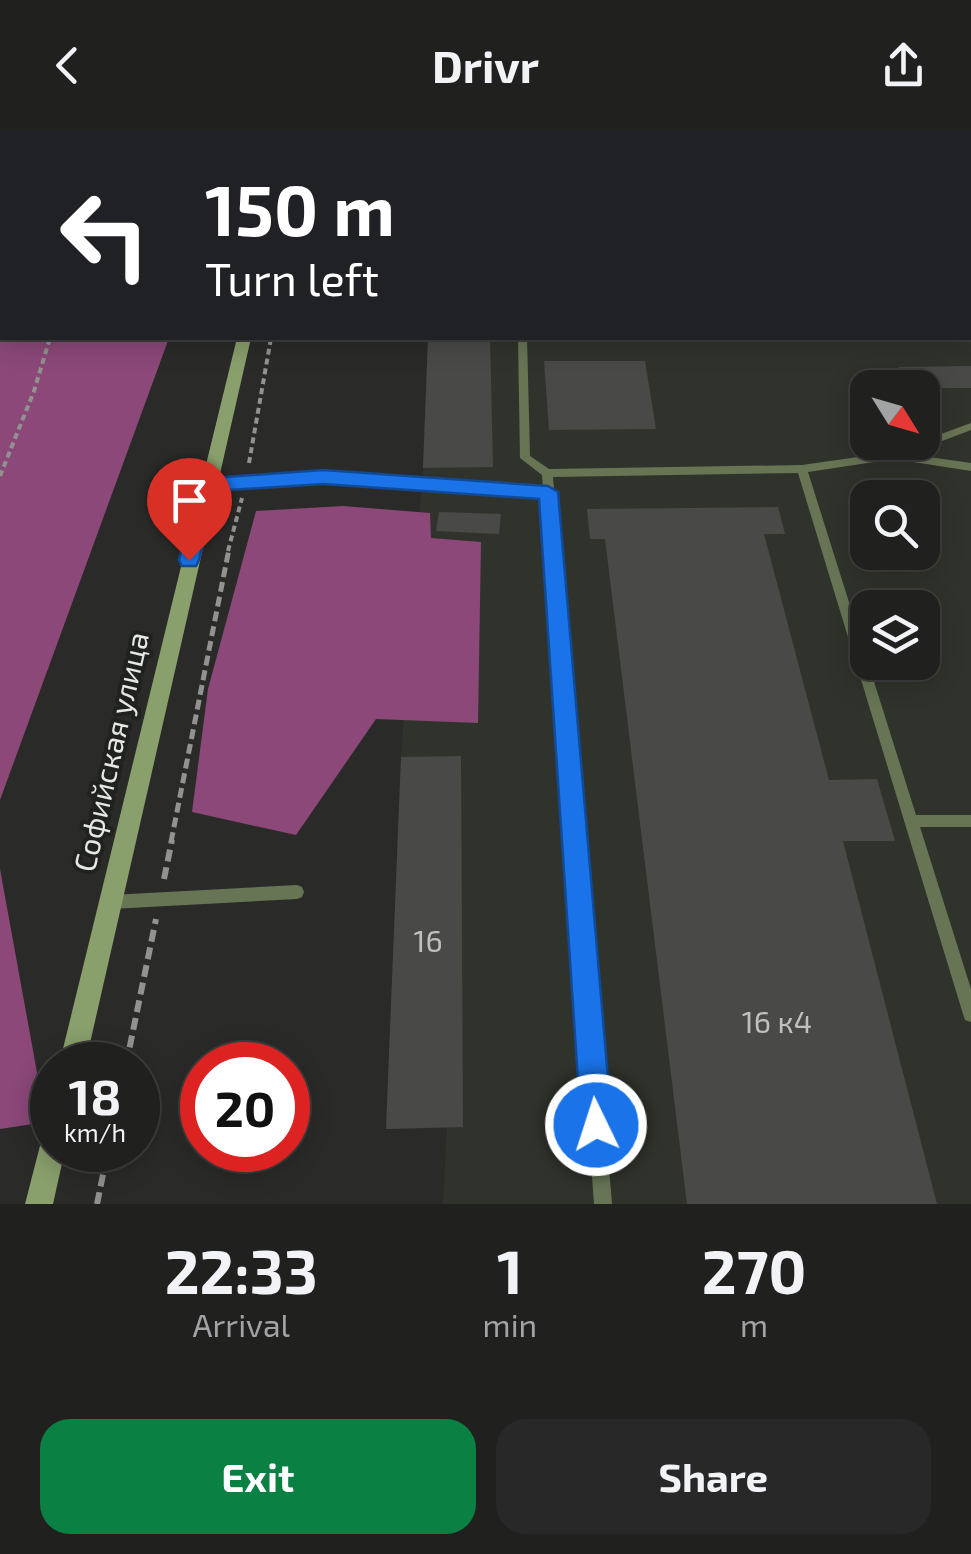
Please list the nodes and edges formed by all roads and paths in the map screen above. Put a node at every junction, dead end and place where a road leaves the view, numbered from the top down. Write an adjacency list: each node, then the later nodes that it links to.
1 (49, 340): 12 (path)
2 (243, 340): 14 (main road, Софийская улица)
3 (271, 340): 13 (path)
4 (522, 340): 11 (lane)
5 (971, 426): 6 (lane)
6 (940, 438)
7 (866, 460): 10 (lane)
8 (936, 460): 9 (lane)
9 (971, 467)
10 (802, 469): 11 (lane); 16 (lane)
11 (547, 473): 15 (lane)
12 (0, 476)
13 (246, 480): 14 (lane); 15 (lane); 19 (path)
14 (206, 484): 20 (main road, Софийская улица)
15 (548, 492): 28 (lane)
16 (911, 821): 17 (lane); 21 (lane)
17 (971, 821)
18 (298, 892): 19 (lane)
19 (160, 899): 20 (lane); 23 (path)
20 (111, 902): 22 (main road, Софийская улица)
21 (971, 1014)
22 (78, 1042)
23 (131, 1042)
24 (47, 1172): 26 (main road)
25 (103, 1172): 27 (path)
26 (40, 1204)
27 (96, 1204)
28 (602, 1204)

